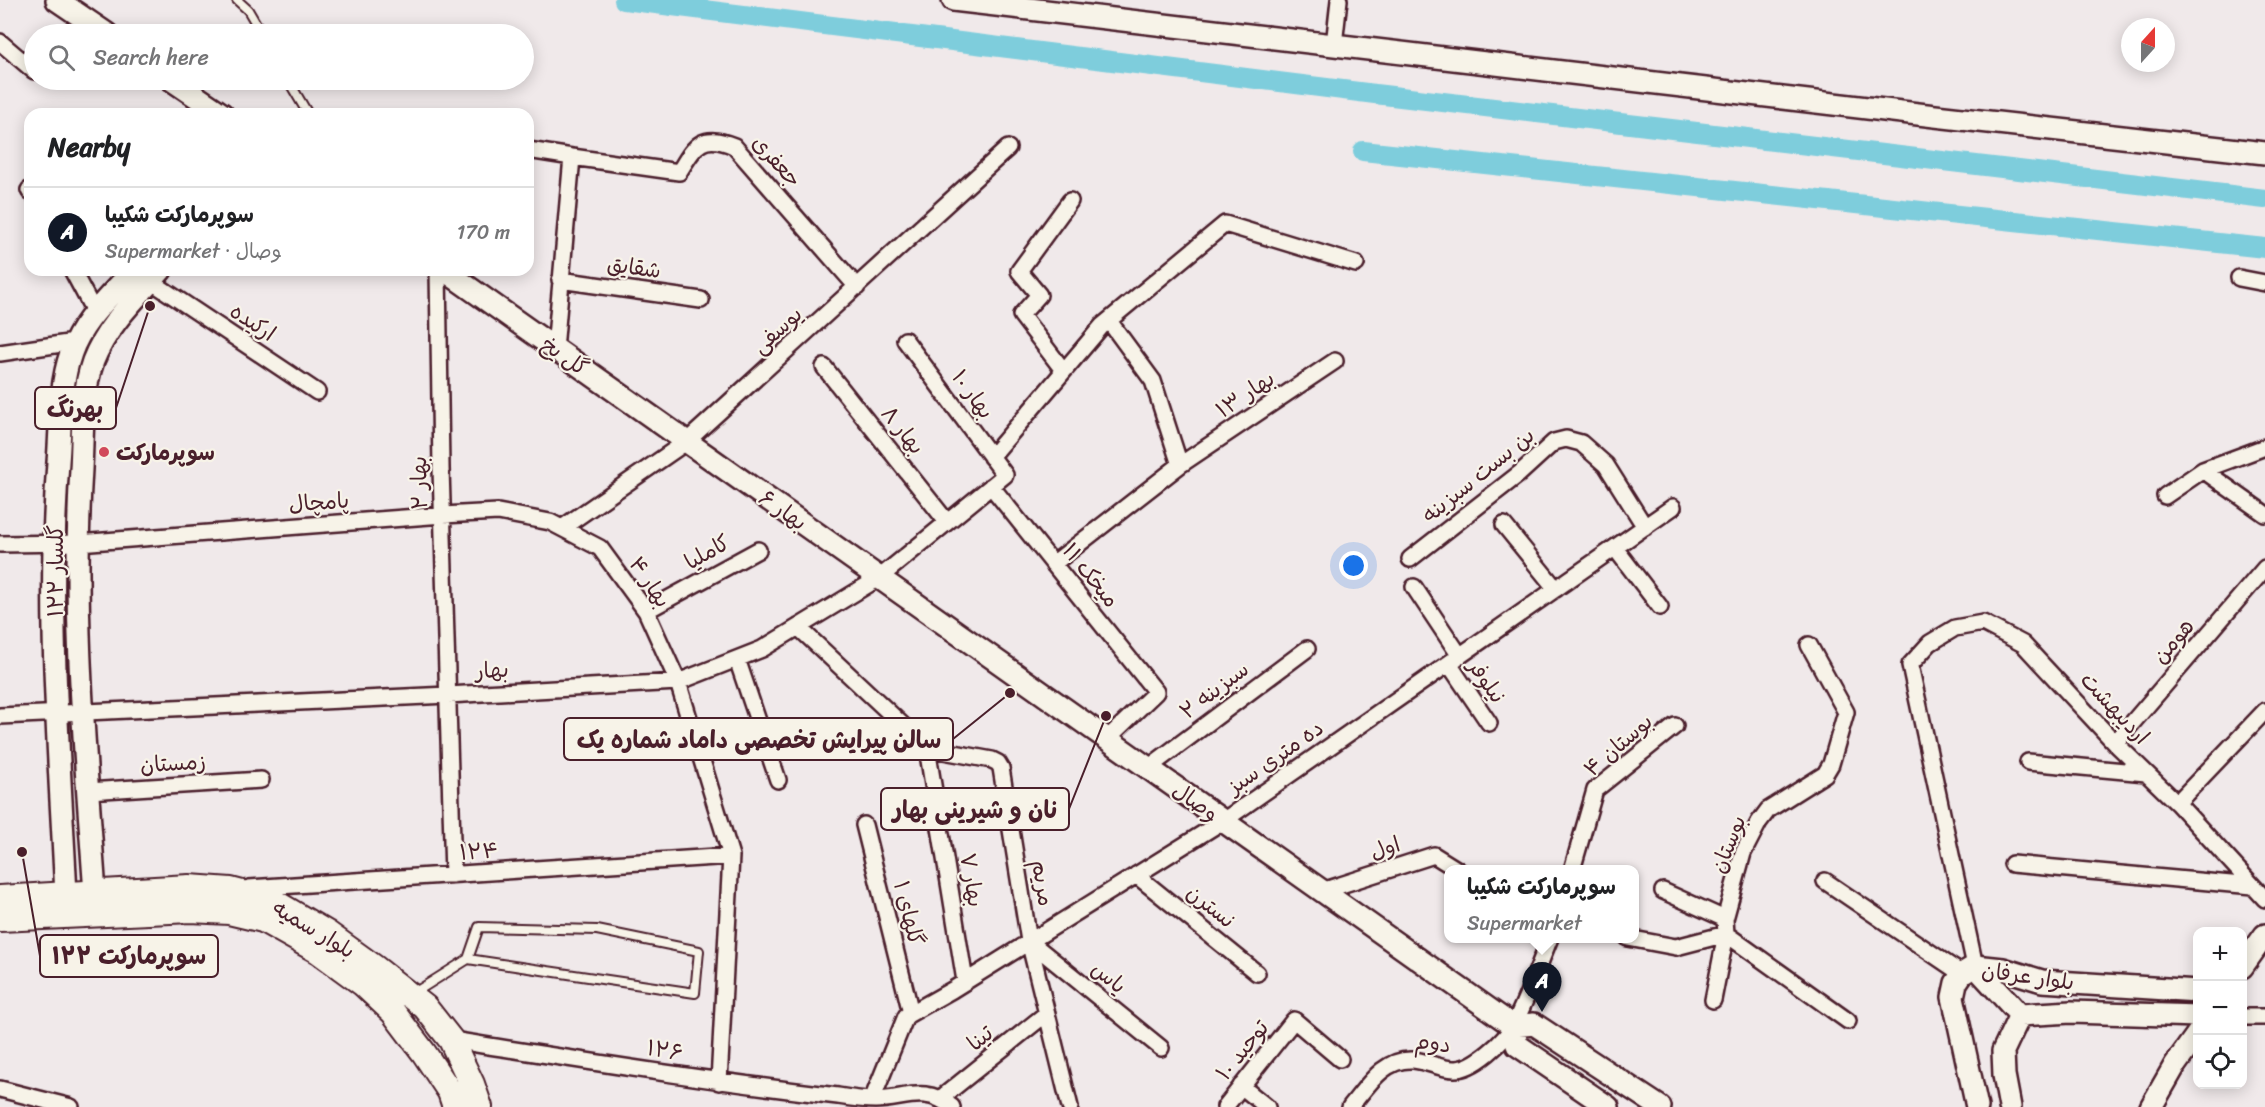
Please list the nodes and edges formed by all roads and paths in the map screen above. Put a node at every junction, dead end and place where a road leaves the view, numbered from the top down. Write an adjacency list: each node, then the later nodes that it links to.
1 (57, 0): 5 (main road)
2 (237, 0): 6 (lane)
3 (953, 0): 8 (main road)
4 (1339, 0): 8 (street)
5 (92, 24)
6 (256, 24)
7 (0, 42): 9 (street)
8 (1334, 45): 16 (main road)
9 (24, 63)
10 (187, 90): 12 (main road)
11 (294, 90): 13 (lane)
12 (213, 108)
13 (304, 108)
14 (1008, 148): 29 (street, یوسفی)
15 (534, 151): 17 (street)
16 (2265, 153)
17 (572, 157): 27 (street); 29 (street, جعفری)
18 (1070, 201): 39 (street)
19 (1356, 264): 32 (street)
20 (75, 276): 31 (street)
21 (141, 276): 31 (main road, گلسار ۱۲۲)
22 (143, 276): 57 (main road, گلسار ۱۲۲)
23 (149, 276): 40 (street, ارکیده)
24 (438, 276): 51 (street, بهار ۲)
25 (452, 276): 35 (main road, گل یخ)
26 (2239, 278): 28 (street)
27 (560, 280): 30 (street, شقایق); 35 (street)
28 (2265, 283)
29 (857, 287): 41 (street, یوسفی)
30 (701, 300)
31 (95, 313): 34 (main road, گلسار ۱۲۲)
32 (1109, 321): 39 (street); 44 (street)
33 (905, 340): 43 (street, بهار ۱۰)
34 (75, 342): 36 (street); 56 (main road, گلسار ۱۲۲)
35 (555, 349): 41 (main road, گل یخ)
36 (0, 353)
37 (1335, 361): 44 (street, بهار ۱۳)
38 (824, 367): 52 (street, بهار ۸)
39 (1063, 370): 43 (street)
40 (317, 392)
41 (686, 442): 55 (street, یوسفی); 64 (main road, بهار ۶)
42 (2265, 447): 45 (street)
43 (991, 457): 46 (street, بهار ۱۰)
44 (1180, 465): 62 (street, بهار ۱۳)
45 (2203, 470): 48 (street); 50 (street)
46 (1005, 475): 47 (street, بهار)
47 (991, 486): 52 (street, بهار); 62 (street, میخک ۱۱)
48 (2165, 496)
49 (1673, 507): 54 (street, ده متری سبز)
50 (2265, 514)
51 (443, 515): 55 (street, پامچال); 57 (street, پامچال); 75 (street, بهار ۲)
52 (948, 522): 64 (street, بهار)
53 (1504, 525): 66 (street)
54 (1645, 527): 59 (street, ده متری سبز); 61 (street, بن بست سبزینه)
55 (562, 528): 68 (street, بهار ۴)
56 (53, 542): 57 (street, پامچال); 58 (street, پامچال); 78 (main road, گلسار ۱۲۲)
57 (78, 543): 77 (main road, گلسار ۱۲۲)
58 (0, 544)
59 (1615, 548): 66 (street, ده متری سبز); 67 (street)
60 (758, 550): 68 (street, کاملیا)
61 (1410, 559)
62 (1053, 564): 82 (street, میخک ۱۱)
63 (2265, 568): 83 (street, هومن)
64 (879, 578): 69 (street, بهار); 82 (main road, وصال)
65 (1414, 587): 73 (street, نیلوفر)
66 (1556, 589): 73 (street, ده متری سبز)
67 (1660, 608)
68 (646, 611): 74 (street, بهار ۴)
69 (798, 627): 72 (street, بهار); 84 (street)
70 (1809, 645): 110 (street, بوستان)
71 (1307, 649): 86 (street, سبزینه ۲)
72 (737, 659): 74 (street, بهار); 89 (street)
73 (1454, 660): 80 (street, نیلوفر); 92 (street, ده متری سبز)
74 (678, 682): 75 (street, بهار); 94 (street, بهار ۴)
75 (448, 695): 77 (street, بهار); 98 (street, بهار ۲)
76 (2265, 711): 91 (street)
77 (82, 712): 78 (street, بهار); 90 (main road, گلسار ۱۲۲)
78 (57, 713): 79 (street, بهار); 108 (main road, گلسار ۱۲۲)
79 (0, 716)
80 (1490, 723)
81 (1675, 726): 97 (street, بوستان ۴)
82 (1107, 739): 86 (main road, وصال)
83 (2115, 743): 87 (street, اردیبهشت); 117 (street, اردیبهشت)
84 (927, 748): 112 (street, مریم); 119 (street, بهار ۷)
85 (2028, 762): 87 (street)
86 (1148, 768): 92 (main road, وصال)
87 (2146, 773): 91 (street, اردیبهشت)
88 (261, 780): 90 (street, زمستان)
89 (778, 780)
90 (88, 791): 107 (main road, گلسار ۱۲۲)
91 (2176, 802): 101 (street, اردیبهشت)
92 (1223, 821): 99 (street, ده متری سبز); 103 (main road, وصال)
93 (864, 825): 124 (street, گلهای ۱)
94 (730, 856): 98 (street, ۱۲۴); 135 (street, بهار ۴)
95 (2012, 864): 101 (street)
96 (1450, 865): 103 (street, اول)
97 (1573, 865)
98 (453, 875): 102 (street, ۱۲۴)
99 (1136, 875): 112 (street, ده متری سبز); 118 (street, نسترن)
100 (1825, 881): 117 (street)
101 (2253, 886): 106 (street, اردیبهشت)
102 (231, 890): 107 (main road, بلوار سمیه); 121 (main road, بلوار سمیه)
103 (1322, 891): 130 (main road, وصال)
104 (1663, 891): 110 (street)
105 (0, 898): 108 (main road, بلوار سمیه)
106 (2265, 899)
107 (96, 904): 108 (main road, بلوار سمیه); 142 (main road, بلوار سمیه)
108 (66, 905): 109 (main road, بلوار سمیه)
109 (0, 919)
110 (1726, 927): 113 (street); 122 (street, بوستان); 129 (street)
111 (2265, 935): 116 (main road)
112 (1029, 941): 119 (street, ده متری سبز); 123 (street, مریم); 133 (street, یاس)
113 (1639, 941)
114 (1548, 943): 130 (street)
115 (468, 959): 115 (lane); 121 (lane)
116 (2247, 960)
117 (1968, 970): 120 (main road, بلوار عرفان); 125 (main road); 150 (main road, بلوار عرفان)
118 (1257, 973)
119 (965, 981): 124 (street, ده متری سبز)
120 (2193, 991)
121 (410, 995): 132 (main road, بلوار سمیه)
122 (1713, 1000)
123 (1047, 1012): 139 (street, تینا); 144 (street, مریم)
124 (911, 1013): 138 (street)
125 (2020, 1015): 126 (main road, بلوار عرفان); 151 (main road, بلوار عرفان)
126 (2193, 1016)
127 (2247, 1017): 128 (street)
128 (2265, 1017)
129 (1848, 1021)
130 (1514, 1026): 147 (street, دوم); 148 (main road); 149 (main road, وصال)
131 (2196, 1035): 140 (main road)
132 (452, 1040): 135 (street, ۱۲۶); 143 (main road, بلوار سمیه)
133 (1161, 1048)
134 (1340, 1059): 136 (street, توحید ۱۰)
135 (719, 1082): 138 (street, ۱۲۶)
136 (1241, 1086): 145 (street, توحید ۱۰); 146 (street)
137 (0, 1089): 141 (street)
138 (872, 1100): 139 (street, ۱۲۶)
139 (946, 1103)
140 (2156, 1105)
141 (71, 1107)
142 (455, 1107)
143 (480, 1107)
144 (1070, 1107)
145 (1224, 1107)
146 (1267, 1107)
147 (1350, 1107)
148 (1608, 1107)
149 (1660, 1107)
150 (1977, 1107)
151 (2010, 1107)

